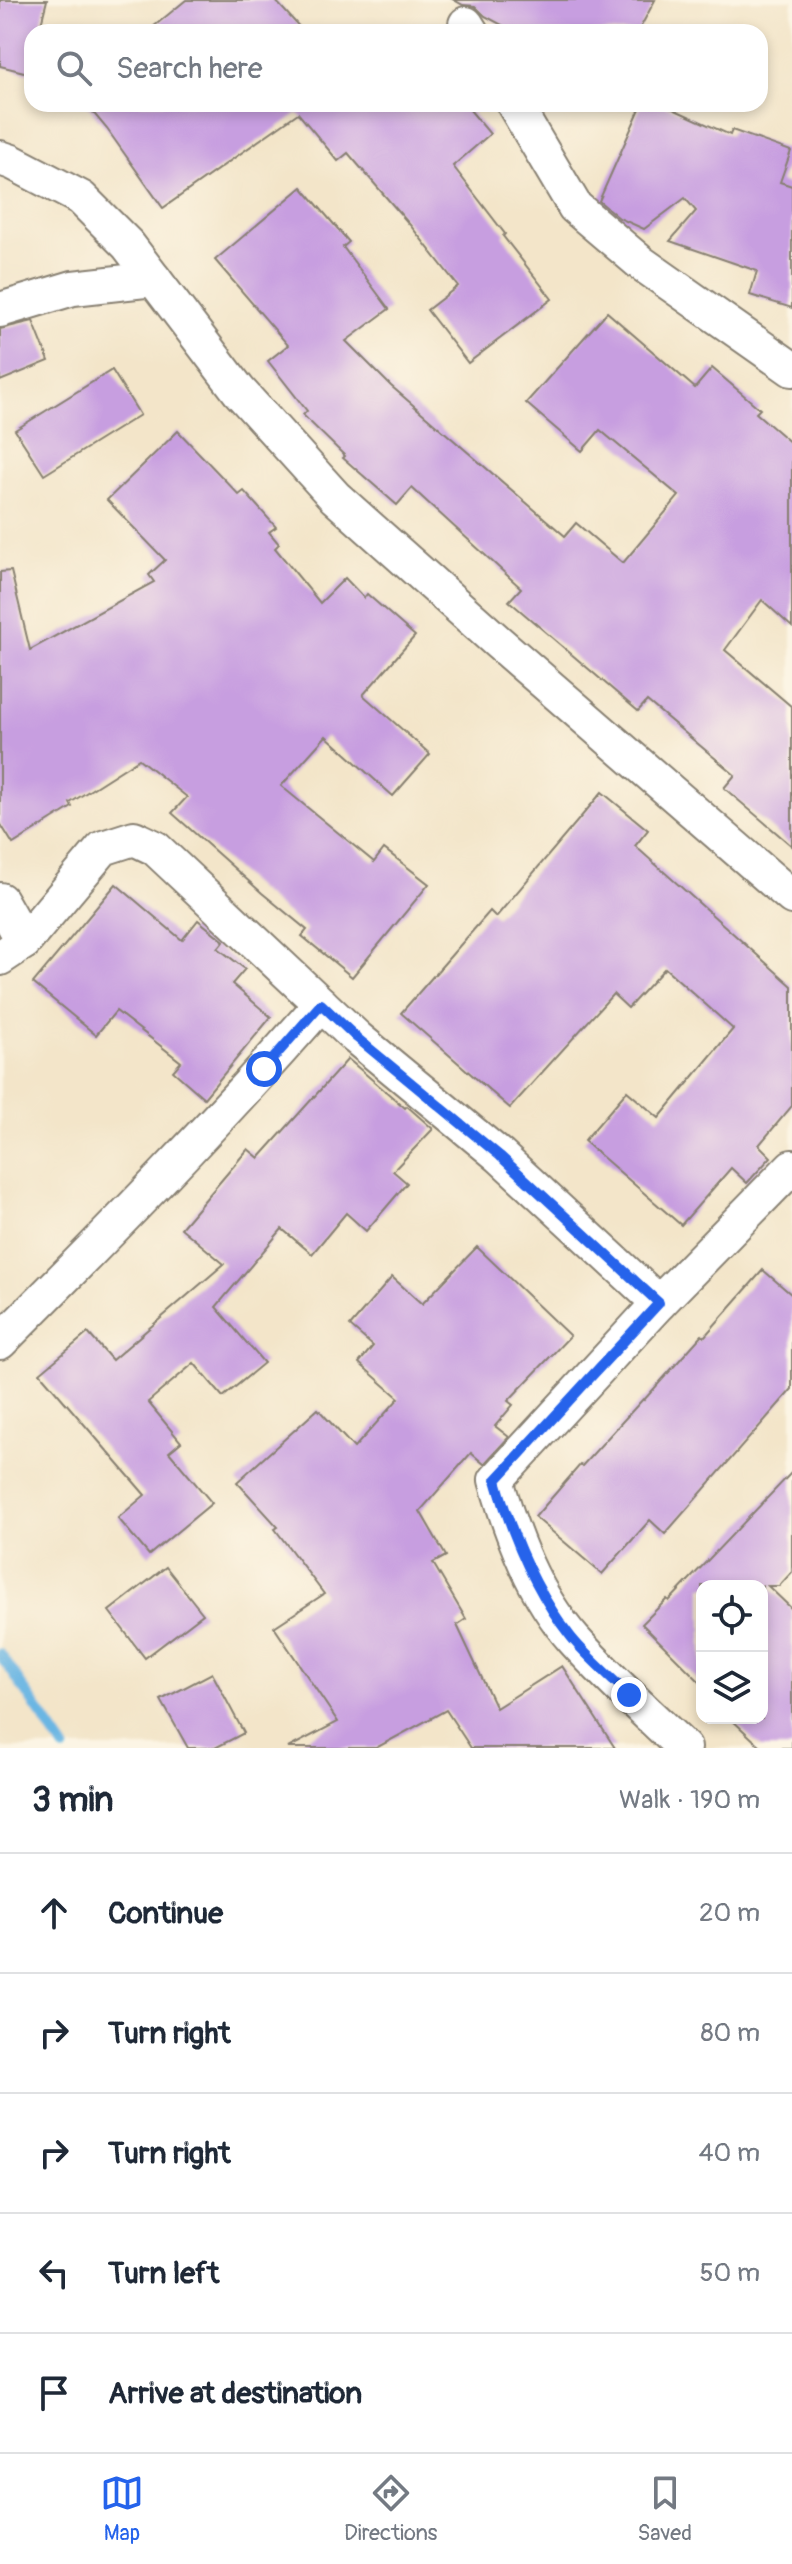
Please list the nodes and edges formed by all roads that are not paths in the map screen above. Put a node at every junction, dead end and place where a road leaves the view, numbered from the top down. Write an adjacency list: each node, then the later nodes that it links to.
1 (519, 112): 5 (street)
2 (0, 158): 3 (street)
3 (154, 279): 4 (street); 6 (street)
4 (0, 310)
5 (792, 369)
6 (792, 897)
7 (0, 900): 8 (street)
8 (12, 950): 9 (street)
9 (321, 1004): 11 (street); 12 (street)
10 (792, 1167): 11 (street)
11 (659, 1303): 13 (street)
12 (0, 1342)
13 (684, 1748)

